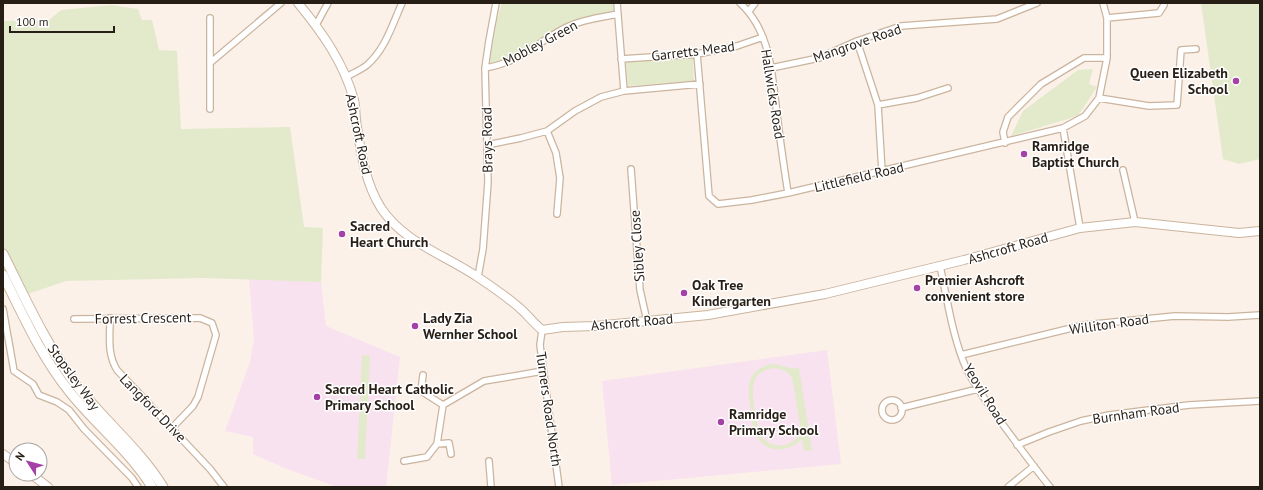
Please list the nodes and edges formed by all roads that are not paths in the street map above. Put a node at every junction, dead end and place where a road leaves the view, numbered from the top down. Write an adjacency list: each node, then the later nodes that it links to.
1 (281, 3): 23 (street)
2 (298, 3): 16 (street, Ashcroft Road)
3 (328, 3): 16 (street)
4 (402, 3): 26 (street)
5 (496, 3): 24 (street, Brays Road)
6 (617, 3): 13 (street)
7 (740, 3): 12 (street, Hallwicks Road)
8 (755, 3): 12 (street)
9 (1037, 3): 18 (street, Mangrove Road)
10 (1103, 3): 15 (street)
11 (1164, 3): 15 (street)
12 (749, 11): 17 (street, Hallwicks Road)
13 (618, 14): 22 (street); 24 (street, Mobley Green)
14 (210, 18): 23 (street)
15 (1107, 18): 21 (street)
16 (316, 25): 26 (street, Ashcroft Road)
17 (763, 37): 20 (street, Garretts Mead); 25 (street, Hallwicks Road)
18 (857, 41): 25 (street, Mangrove Road); 31 (street)
19 (1196, 49): 30 (street)
20 (697, 54): 22 (street, Garretts Mead); 27 (street, Littlefield Road)
21 (1107, 58): 30 (street, Littlefield Road); 35 (street)
22 (622, 59): 29 (street)
23 (210, 63): 32 (street)
24 (485, 68): 36 (street, Brays Road)
25 (771, 68): 40 (street, Hallwicks Road)
26 (346, 77): 48 (street, Ashcroft Road)
27 (700, 84): 29 (street); 40 (street, Littlefield Road)
28 (948, 88): 31 (street)
29 (624, 91): 34 (street)
30 (1099, 98): 33 (street, Littlefield Road)
31 (878, 105): 39 (street)
32 (210, 109)
33 (1063, 128): 35 (street, Littlefield Road); 43 (street)
34 (547, 131): 36 (street); 41 (street)
35 (1005, 143): 39 (street, Littlefield Road)
36 (487, 145): 48 (street, Brays Road)
37 (631, 169): 53 (street, Sibley Close)
38 (1123, 170): 42 (street)
39 (882, 172): 40 (street, Littlefield Road)
40 (788, 193)
41 (558, 214)
42 (1135, 222): 43 (street, Ashcroft Road); 44 (street, Ashcroft Road)
43 (1080, 228): 46 (street, Ashcroft Road)
44 (1260, 232)
45 (3, 254): 71 (main road, Stopsley Way)
46 (940, 266): 53 (street, Ashcroft Road); 55 (street, Yeovil Road)
47 (3, 275): 70 (main road, Stopsley Way)
48 (478, 277): 54 (street, Ashcroft Road)
49 (3, 309): 69 (street, Stopsley Way)
50 (1260, 315): 55 (street, Williton Road)
51 (110, 318): 52 (street, Forrest Crescent); 62 (street, Langford Drive); 62 (street, Forrest Crescent)
52 (74, 319)
53 (647, 321): 54 (street, Ashcroft Road)
54 (542, 330): 56 (street, Turners Road North)
55 (961, 355): 58 (street, Yeovil Road)
56 (543, 371): 60 (street); 74 (street, Turners Road North)
57 (423, 375): 60 (street)
58 (978, 389): 61 (street); 64 (street, Yeovil Road)
59 (1260, 401): 64 (street, Burnham Road)
60 (443, 405): 63 (street)
61 (901, 408)
62 (172, 428): 72 (street, Langford Drive)
63 (437, 444): 65 (street); 66 (street)
64 (1017, 445): 68 (street, Yeovil Road)
65 (451, 454)
66 (404, 461)
67 (489, 461): 73 (street)
68 (1034, 466): 75 (street); 76 (street, Yeovil Road)
69 (138, 487)
70 (152, 487)
71 (163, 487)
72 (224, 487)
73 (491, 487)
74 (559, 487)
75 (1008, 487)
76 (1050, 487)

